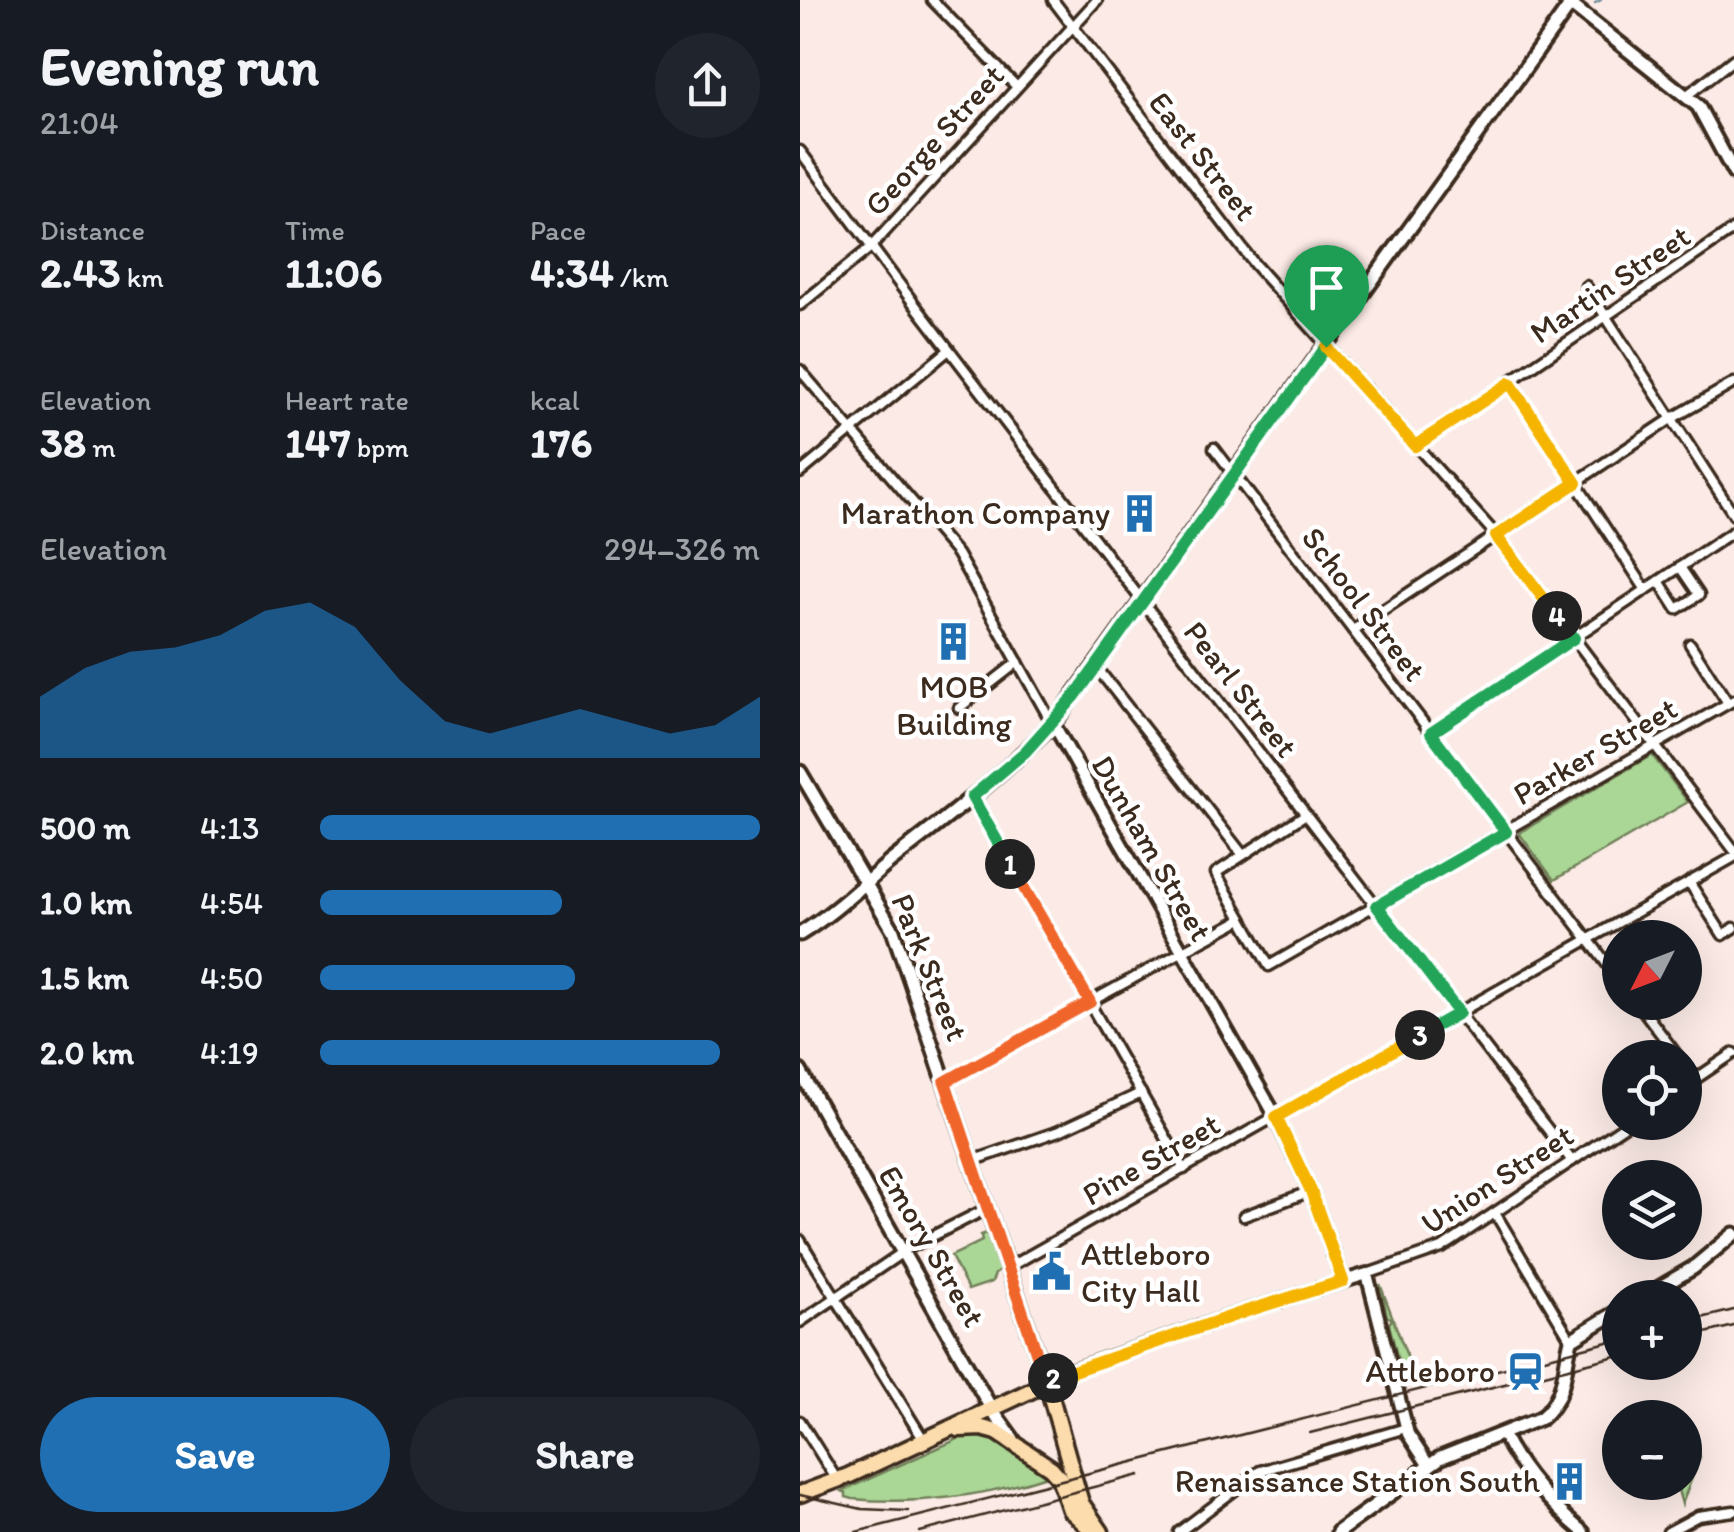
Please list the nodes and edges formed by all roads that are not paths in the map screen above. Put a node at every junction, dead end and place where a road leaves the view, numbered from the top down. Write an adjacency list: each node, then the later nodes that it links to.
1 (932, 0): 7 (street)
2 (1052, 0): 5 (street, East Street)
3 (1097, 0): 5 (street, George Street)
4 (1570, 1): 8 (main road); 16 (main road)
5 (1073, 27): 7 (street, George Street); 16 (street, East Street)
6 (1734, 59): 8 (street)
7 (1016, 86): 12 (street, George Street)
8 (1686, 96): 10 (main road)
9 (800, 151): 12 (street, Pearl Street)
10 (1734, 173)
11 (1734, 229): 15 (street, Martin Street)
12 (871, 247): 14 (street, George Street); 17 (street, Pearl Street)
13 (1586, 286): 15 (street)
14 (800, 305)
15 (1605, 318): 19 (street, Martin Street); 21 (street)
16 (1326, 347): 23 (street, East Street); 26 (main road)
17 (949, 350): 22 (street); 34 (street, Pearl Street)
18 (800, 370): 22 (street, Dunham Street)
19 (1510, 383): 23 (street, Martin Street); 27 (street)
20 (1734, 383): 21 (street)
21 (1671, 419): 27 (street); 28 (street)
22 (852, 431): 25 (street); 38 (street, Dunham Street)
23 (1415, 446): 30 (street, East Street)
24 (1214, 448): 26 (street, School Street)
25 (800, 473)
26 (1234, 474): 34 (main road); 35 (street, School Street)
27 (1576, 483): 30 (street); 33 (street)
28 (1734, 515)
29 (1734, 531): 31 (street)
30 (1496, 536): 35 (street); 36 (street, East Street)
31 (1680, 567): 32 (street); 32 (street)
32 (1659, 581): 33 (street)
33 (1646, 590): 36 (street)
34 (1143, 602): 39 (main road); 47 (street, Pearl Street)
35 (1353, 630): 43 (street, School Street)
36 (1574, 638): 43 (street); 44 (street, East Street)
37 (1690, 644): 40 (street)
38 (1018, 662): 41 (street); 42 (street, Dunham Street)
39 (1096, 668): 42 (main road); 50 (street)
40 (1731, 701): 44 (street, Parker Street)
41 (959, 708)
42 (1053, 723): 46 (main road); 58 (street, Dunham Street)
43 (1431, 733): 48 (street, School Street)
44 (1654, 746): 48 (street, Parker Street); 49 (street, East Street)
45 (800, 772): 52 (main road, Park Street)
46 (972, 797): 52 (main road); 60 (street)
47 (1306, 814): 50 (street); 53 (street, Pearl Street)
48 (1506, 832): 53 (street, Parker Street); 57 (street, School Street)
49 (1734, 854): 51 (street, Pine Street)
50 (1243, 855): 54 (street)
51 (1689, 882): 55 (street); 57 (street, Pine Street)
52 (866, 883): 56 (main road); 65 (main road, Park Street)
53 (1377, 906): 54 (street, Parker Street); 61 (street, Pearl Street)
54 (1242, 918): 58 (street)
55 (1734, 928)
56 (800, 934)
57 (1588, 939): 59 (street, School Street); 61 (street, Pine Street)
58 (1182, 951): 60 (street); 67 (street, Dunham Street)
59 (1602, 957)
60 (1090, 1002): 65 (street); 66 (street)
61 (1459, 1013): 67 (street, Pine Street); 70 (street, Pearl Street)
62 (1734, 1053): 64 (street)
63 (800, 1071): 78 (main road, Emory Street)
64 (1702, 1074)
65 (945, 1082): 69 (main road, Park Street)
66 (1141, 1093): 69 (street); 71 (street)
67 (1276, 1117): 71 (street, Pine Street); 72 (street, Dunham Street)
68 (1603, 1140): 70 (street, Union Street)
69 (972, 1160): 73 (main road, Park Street)
70 (1572, 1161): 74 (street, Union Street)
71 (1184, 1168): 79 (street, Pine Street)
72 (1311, 1191): 75 (street); 82 (street, Dunham Street)
73 (988, 1208): 78 (street); 79 (main road, Park Street)
74 (1494, 1213): 80 (street, Union Street); 86 (street)
75 (1244, 1216)
76 (1734, 1234): 81 (main road)
77 (800, 1240): 83 (street)
78 (904, 1252): 83 (street); 88 (main road, Emory Street)
79 (1009, 1268): 87 (main road, Park Street)
80 (1367, 1274): 82 (street, Union Street); 90 (street)
81 (1672, 1280)
82 (1343, 1281): 87 (street, Union Street)
83 (836, 1298): 85 (street); 94 (street)
84 (1602, 1321): 86 (main road)
85 (800, 1322)
86 (1571, 1340): 93 (main road)
87 (1047, 1384): 88 (highway); 92 (highway, Park Street)
88 (992, 1410): 91 (highway); 95 (main road, Emory Street)
89 (800, 1421): 98 (street)
90 (1406, 1428): 97 (street); 102 (street)
91 (951, 1430): 94 (highway); 95 (highway, Park Street)
92 (1059, 1431): 96 (highway); 101 (highway, Park Street)
93 (1503, 1434): 97 (main road); 104 (street)
94 (924, 1442): 98 (highway)
95 (1020, 1446): 96 (highway, Park Street)
96 (1034, 1456): 101 (highway, Park Street)
97 (1428, 1466): 103 (main road)
98 (837, 1480): 99 (highway)
99 (800, 1494)
100 (1734, 1510): 105 (street)
101 (1098, 1532)
102 (1180, 1532)
103 (1338, 1532)
104 (1583, 1532)
105 (1668, 1532)

